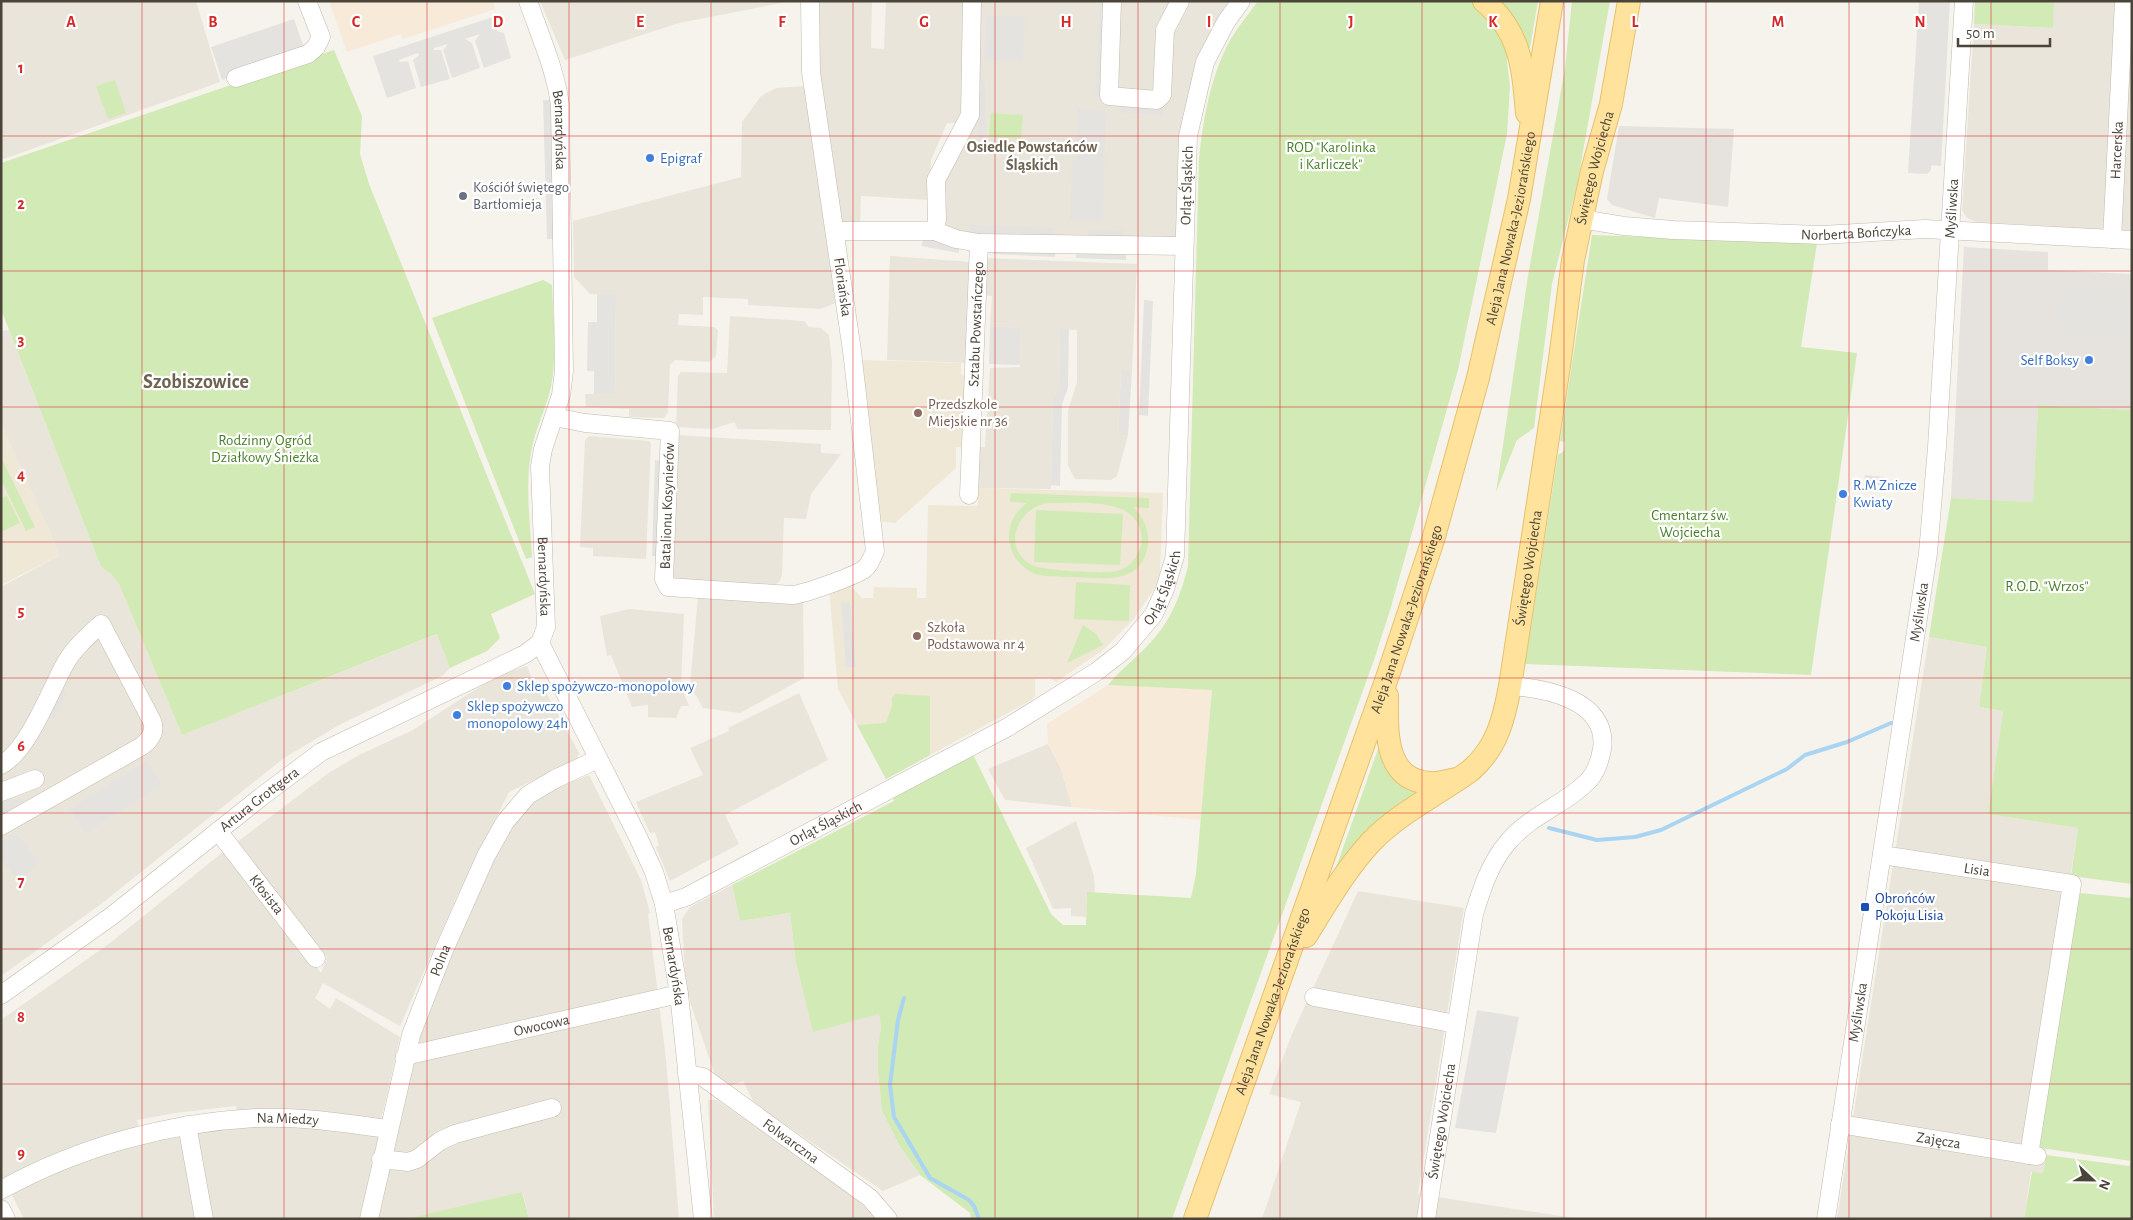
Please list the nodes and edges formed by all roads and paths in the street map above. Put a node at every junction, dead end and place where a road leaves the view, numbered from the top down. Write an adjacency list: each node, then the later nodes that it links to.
1 (307, 1): 13 (street)
2 (528, 1): 23 (street, Bernardyńska)
3 (810, 1): 18 (street, Floriańska)
4 (972, 1): 16 (street)
5 (1112, 1): 6 (street)
6 (1180, 1)
7 (1241, 1): 22 (street, Orląt Śląskich)
8 (1484, 1): 14 (main road)
9 (1552, 1): 14 (main road, Aleja Jana Nowaka-Jeziorańskiego)
10 (1629, 1): 15 (main road, Świętego Wojciecha)
11 (1964, 1): 17 (street, Myśliwska)
12 (2124, 1): 19 (street, Harcerska)
13 (236, 78)
14 (1529, 143): 27 (main road, Aleja Jana Nowaka-Jeziorańskiego)
15 (1581, 220): 17 (street, Norberta Bończyka); 28 (main road, Świętego Wojciecha)
16 (935, 230): 18 (street, Sztabu Powstańczego); 21 (street, Sztabu Powstańczego)
17 (1950, 230): 19 (street, Norberta Bończyka); 36 (street, Myśliwska)
18 (835, 231): 25 (street, Floriańska)
19 (2112, 239): 20 (street, Norberta Bończyka)
20 (2132, 240)
21 (979, 243): 22 (street, Sztabu Powstańczego); 24 (street, Sztabu Powstańczego)
22 (1184, 246): 37 (street, Orląt Śląskich)
23 (554, 417): 25 (street, Batalionu Kosynierów); 26 (street, Bernardyńska)
24 (970, 496)
25 (864, 570)
26 (540, 643): 29 (street, Bernardyńska); 35 (street, Artura Grottgera)
27 (1387, 678): 32 (main road); 39 (main road, Aleja Jana Nowaka-Jeziorańskiego)
28 (1510, 686): 32 (main road); 43 (street, Świętego Wojciecha)
29 (598, 759): 37 (street, Bernardyńska); 44 (street, Polna)
30 (1, 765): 34 (street)
31 (35, 779): 33 (street)
32 (1458, 779): 39 (main road)
33 (1, 792)
34 (1, 826)
35 (218, 831): 38 (street, Kłosista); 41 (street, Artura Grottgera)
36 (1882, 855): 47 (street, Myśliwska); 50 (street, Lisia)
37 (664, 904): 40 (street, Bernardyńska)
38 (316, 958)
39 (1283, 973): 59 (main road, Aleja Jana Nowaka-Jeziorańskiego)
40 (679, 994): 44 (street, Owocowa); 45 (street, Bernardyńska)
41 (1, 995)
42 (1314, 997): 43 (street)
43 (1456, 1024): 60 (street, Świętego Wojciecha)
44 (405, 1056): 49 (street, Polna)
45 (688, 1074): 57 (street, Bernardyńska); 58 (street, Folwarczna)
46 (552, 1108): 51 (street)
47 (1840, 1124): 50 (street, Zajęcza); 61 (street, Myśliwska)
48 (187, 1125): 49 (street, Na Miedzy); 52 (street, Na Miedzy); 55 (street)
49 (387, 1129): 51 (street, Polna)
50 (2033, 1155)
51 (381, 1160): 56 (street, Polna)
52 (1, 1190)
53 (1, 1209): 54 (street)
54 (6, 1219)
55 (204, 1219)
56 (369, 1219)
57 (703, 1219)
58 (888, 1219)
59 (1196, 1219)
60 (1426, 1219)
61 (1826, 1219)

